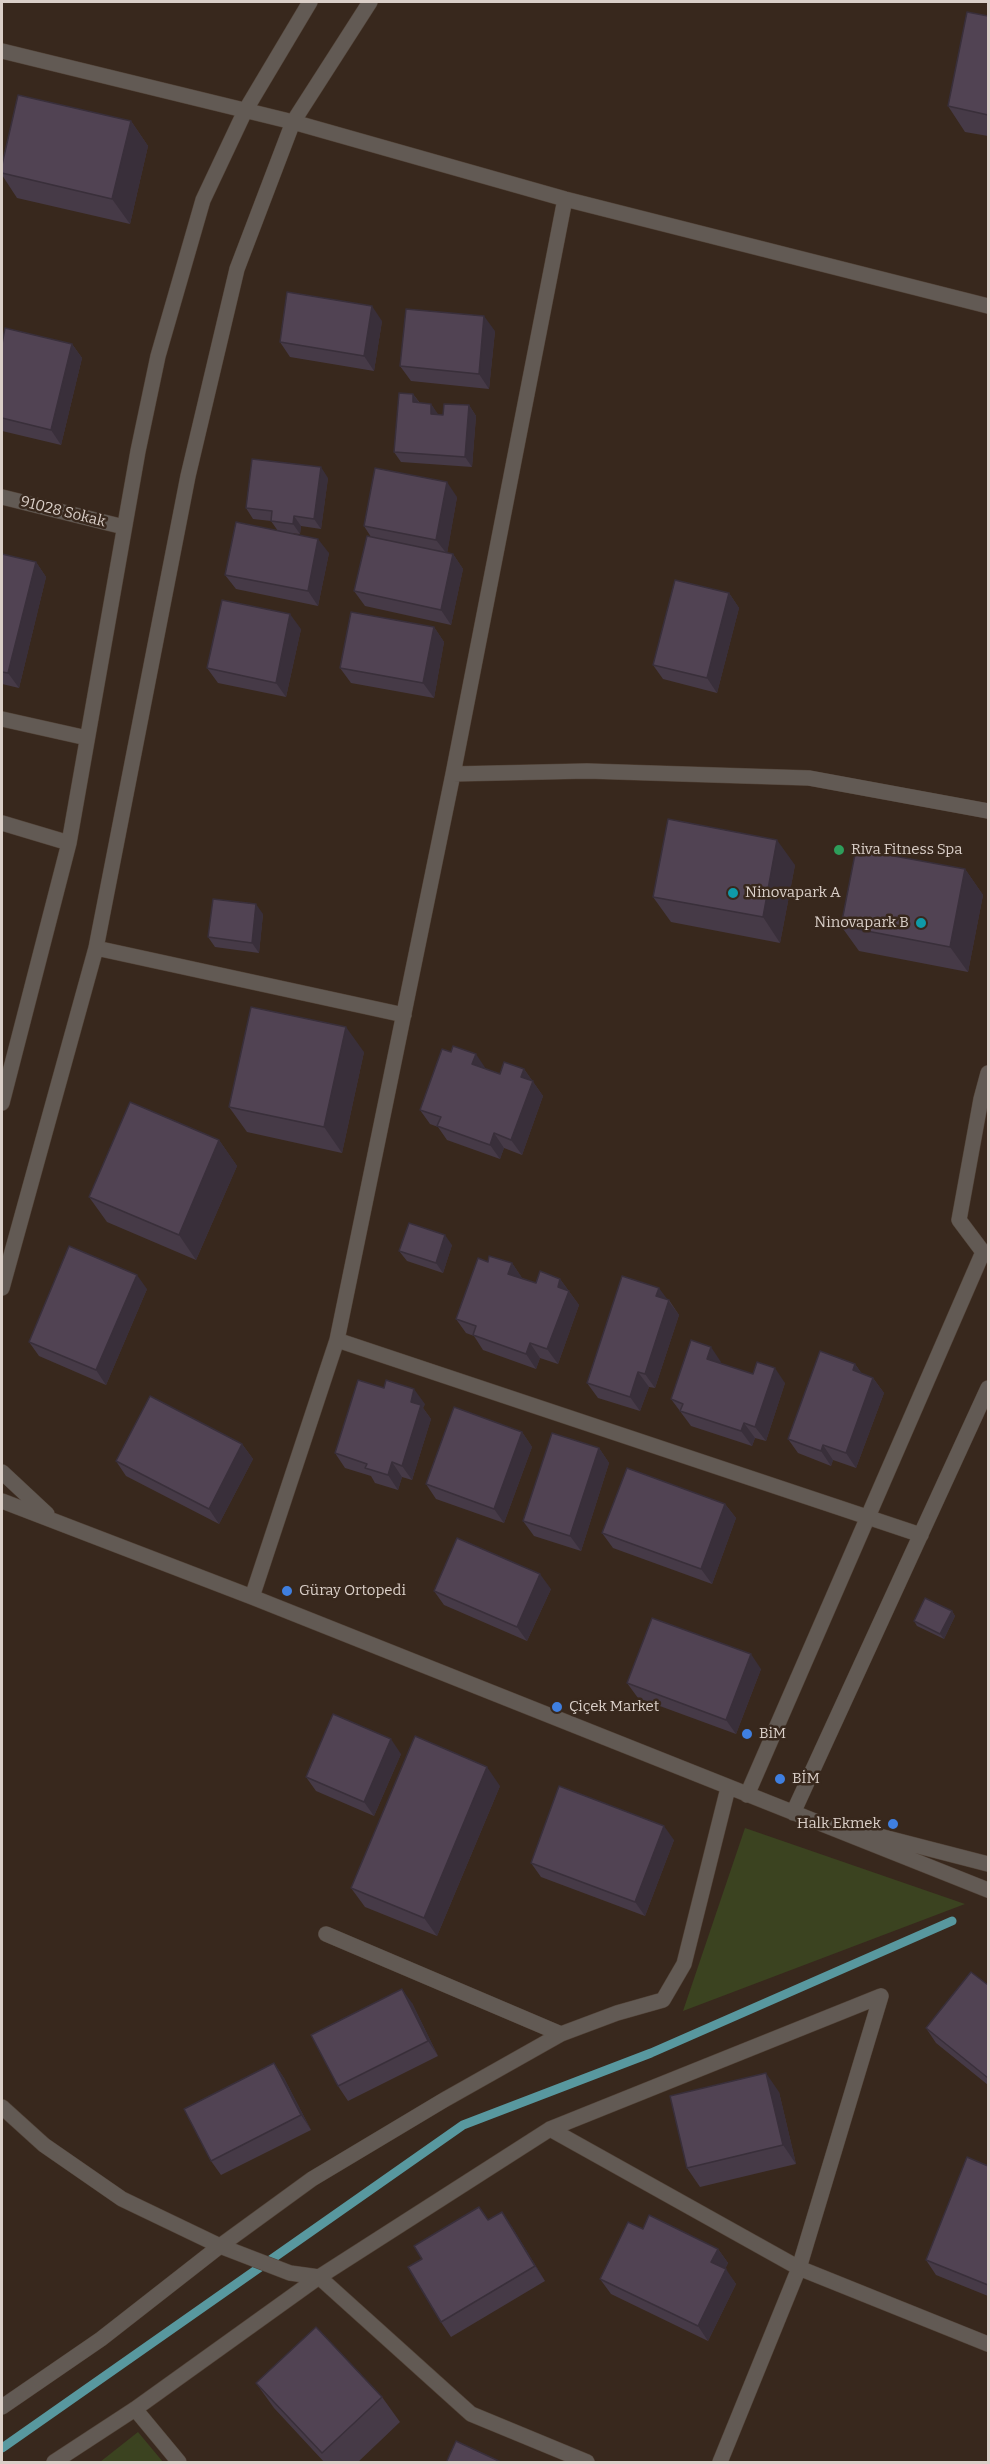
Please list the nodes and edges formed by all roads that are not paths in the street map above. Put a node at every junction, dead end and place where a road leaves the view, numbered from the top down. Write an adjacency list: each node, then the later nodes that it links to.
1 (310, 2): 4 (street)
2 (370, 2): 5 (street)
3 (2, 51): 4 (street)
4 (245, 111): 5 (street); 9 (street)
5 (293, 122): 6 (street); 16 (street)
6 (565, 199): 7 (street); 12 (street)
7 (988, 306)
8 (2, 497): 9 (street, 91028 Sokak)
9 (124, 527): 11 (street)
10 (2, 719): 11 (street)
11 (87, 738): 15 (street)
12 (453, 774): 13 (street); 17 (street)
13 (988, 811)
14 (2, 824): 15 (street)
15 (69, 843): 19 (street)
16 (96, 948): 17 (street); 21 (street)
17 (404, 1015): 22 (street)
18 (988, 1073): 20 (street)
19 (2, 1103)
20 (986, 1254): 26 (street)
21 (2, 1288)
22 (337, 1340): 26 (street); 29 (street)
23 (988, 1388): 28 (street)
24 (2, 1472): 27 (street)
25 (2, 1500): 27 (street)
26 (869, 1517): 28 (street); 31 (street)
27 (58, 1524): 29 (street)
28 (921, 1535): 32 (street)
29 (252, 1597): 30 (street)
30 (728, 1788): 31 (street); 36 (street)
31 (747, 1795): 32 (street)
32 (793, 1813): 33 (street); 34 (street)
33 (988, 1864)
34 (988, 1890)
35 (326, 1934): 36 (street)
36 (561, 2034): 39 (street)
37 (3, 2114): 39 (street)
38 (550, 2129): 40 (street); 40 (street); 41 (street)
39 (220, 2246): 41 (street); 43 (street)
40 (799, 2268): 42 (street); 48 (street)
41 (320, 2277): 44 (street); 47 (street)
42 (988, 2344)
43 (2, 2407)
44 (135, 2409): 45 (street); 46 (street)
45 (54, 2463)
46 (178, 2463)
47 (587, 2463)
48 (720, 2463)

